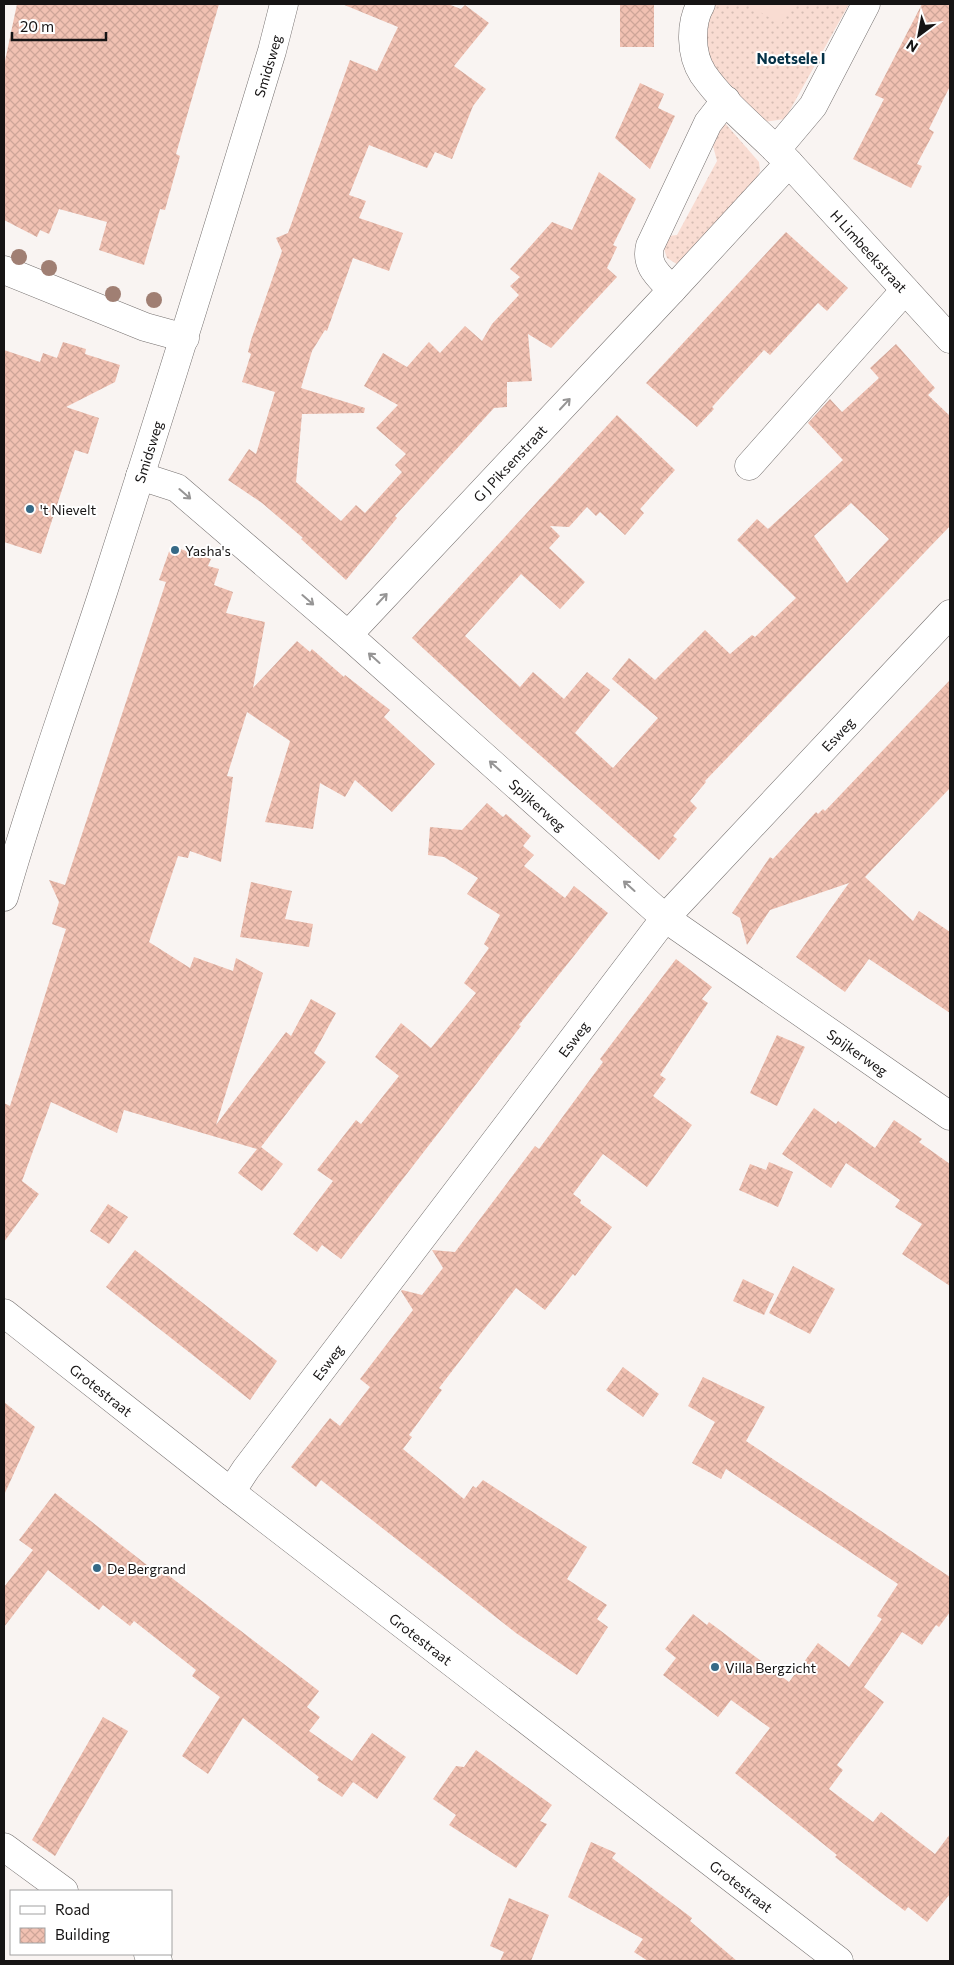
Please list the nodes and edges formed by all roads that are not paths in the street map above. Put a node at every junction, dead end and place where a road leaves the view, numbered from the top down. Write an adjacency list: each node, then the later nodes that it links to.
1 (284, 4): 9 (street, Smidsweg)
2 (701, 4): 4 (street)
3 (866, 4): 5 (street, G J Piksenstraat)
4 (726, 100): 5 (street); 7 (street)
5 (783, 156): 7 (street, G J Piksenstraat); 8 (street, H Limbeekstraat)
6 (4, 270): 9 (street)
7 (672, 290): 14 (street, G J Piksenstraat, one-way to 7)
8 (905, 290): 10 (street, H Limbeekstraat); 11 (street)
9 (185, 338): 12 (street, Smidsweg)
10 (950, 339)
11 (749, 466)
12 (140, 476): 14 (street, Spijkerweg, one-way to 14); 15 (street, Smidsweg)
13 (950, 614): 16 (street, Esweg)
14 (348, 635): 16 (street, Spijkerweg, one-way to 14)
15 (4, 897)
16 (665, 918): 17 (street, Spijkerweg); 19 (street, Esweg)
17 (950, 1116)
18 (4, 1313): 19 (street, Grotestraat)
19 (231, 1492): 22 (street, Grotestraat)
20 (4, 1847): 21 (street)
21 (63, 1890)
22 (838, 1961)

